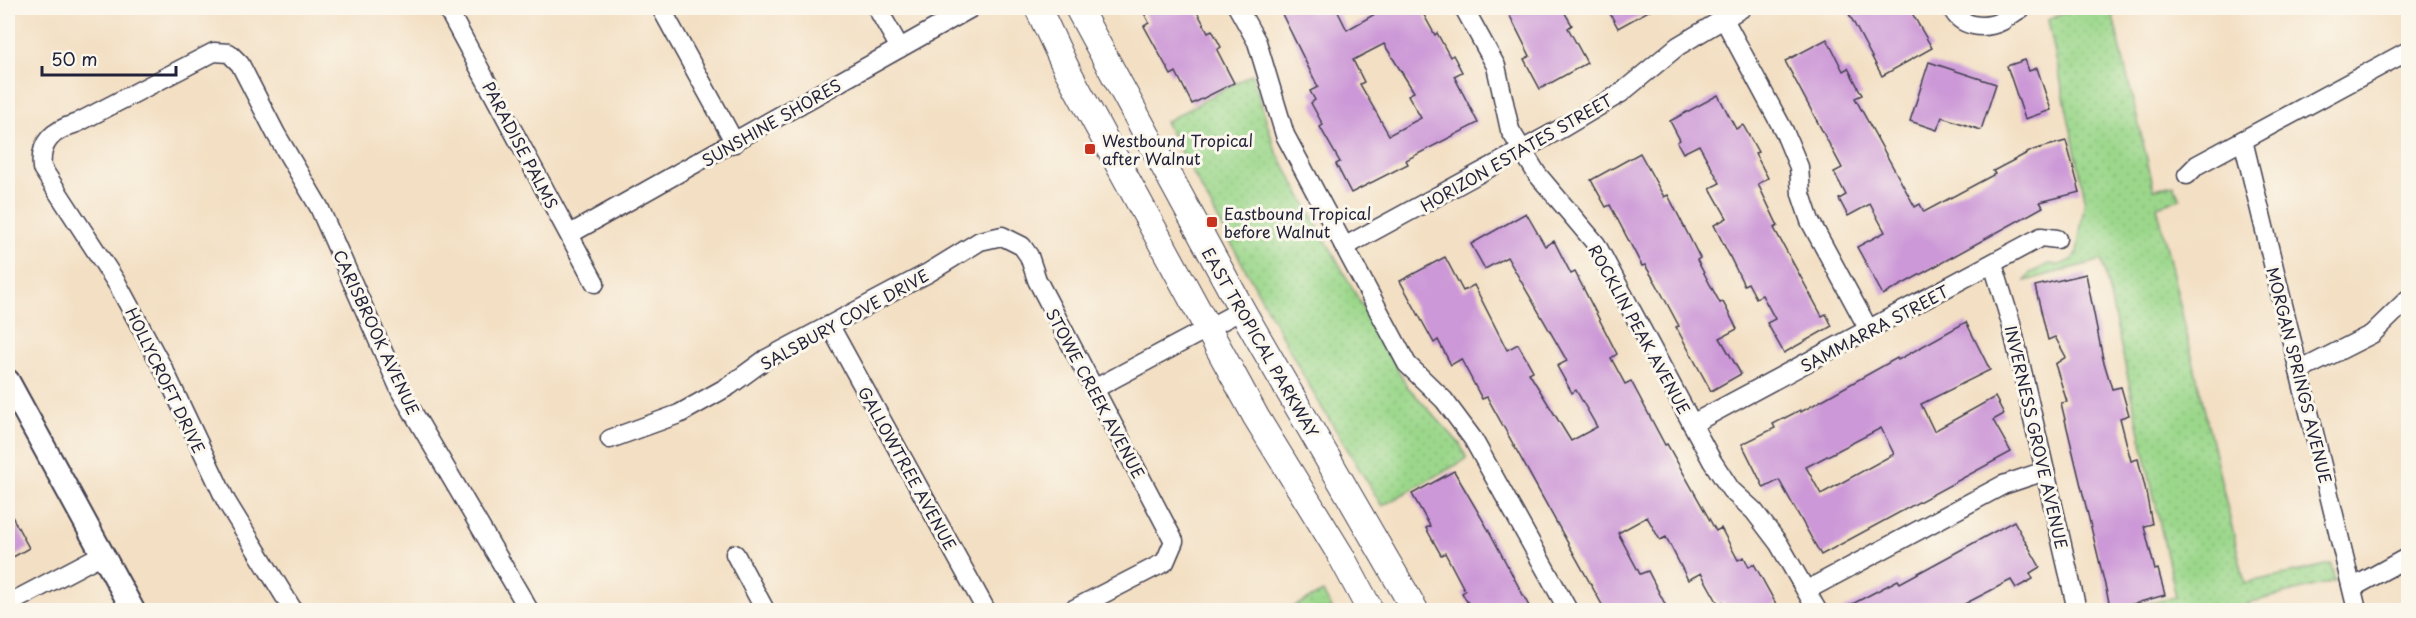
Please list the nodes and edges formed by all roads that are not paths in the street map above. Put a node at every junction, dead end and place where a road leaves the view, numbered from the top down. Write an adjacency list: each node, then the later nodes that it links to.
1 (447, 8): 20 (street, PARADISE PALMS)
2 (661, 8): 16 (street)
3 (877, 8): 13 (street)
4 (971, 8): 13 (street, SUNSHINE SHORES)
5 (1038, 8): 29 (main road)
6 (1078, 8): 27 (main road, EAST TROPICAL PARKWAY)
7 (1238, 8): 23 (street)
8 (1464, 8): 18 (street, ROCKLIN PEAK AVENUE)
9 (1742, 8): 12 (street, HORIZON ESTATES STREET)
10 (1952, 8): 11 (street)
11 (2022, 8)
12 (1721, 12): 18 (street, HORIZON ESTATES STREET); 30 (street)
13 (900, 48): 16 (street, SUNSHINE SHORES)
14 (2409, 51): 15 (street)
15 (2243, 140): 19 (street); 31 (street, MORGAN SPRINGS AVENUE)
16 (735, 143): 20 (street, SUNSHINE SHORES)
17 (44, 150): 44 (street, HOLLYCROFT DRIVE); 45 (street, CARISBROOK AVENUE)
18 (1523, 151): 23 (street, HORIZON ESTATES STREET); 34 (street, ROCKLIN PEAK AVENUE)
19 (2187, 175)
20 (570, 234): 25 (street, PARADISE PALMS)
21 (2057, 239): 24 (street, SAMMARRA STREET)
22 (1013, 241): 28 (street, SALSBURY COVE DRIVE); 33 (street, STOWE CREEK AVENUE)
23 (1344, 247): 51 (street)
24 (1993, 264): 30 (street, SAMMARRA STREET); 36 (street, INVERNESS GROVE AVENUE)
25 (595, 283)
26 (2409, 299): 31 (street)
27 (1242, 310): 29 (street); 50 (main road, EAST TROPICAL PARKWAY)
28 (830, 326): 35 (street, SALSBURY COVE DRIVE); 47 (street, GALLOWTREE AVENUE)
29 (1207, 328): 33 (street); 49 (main road)
30 (1869, 330): 34 (street, SAMMARRA STREET)
31 (2299, 371): 40 (street, MORGAN SPRINGS AVENUE)
32 (8, 381): 37 (street)
33 (1094, 389): 48 (street, STOWE CREEK AVENUE)
34 (1692, 424): 41 (street, ROCKLIN PEAK AVENUE)
35 (610, 439)
36 (2045, 471): 41 (street); 53 (street, INVERNESS GROVE AVENUE)
37 (102, 554): 42 (street); 43 (street)
38 (735, 554): 46 (street)
39 (2409, 557): 40 (street)
40 (2352, 588): 54 (street, MORGAN SPRINGS AVENUE)
41 (1807, 590): 52 (street, ROCKLIN PEAK AVENUE)
42 (8, 604)
43 (133, 610)
44 (293, 610)
45 (529, 610)
46 (765, 610)
47 (986, 610)
48 (1072, 610)
49 (1370, 610)
50 (1415, 610)
51 (1568, 610)
52 (1817, 610)
53 (2077, 610)
54 (2357, 610)

